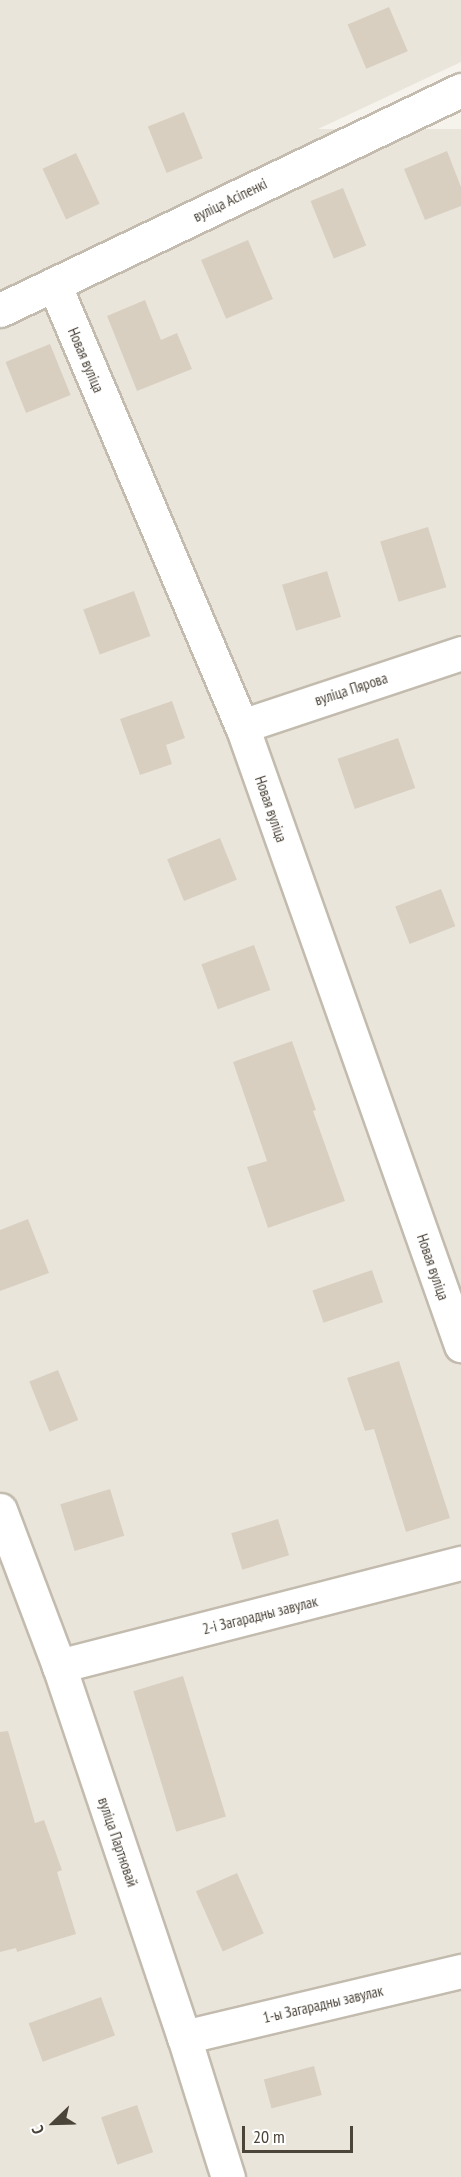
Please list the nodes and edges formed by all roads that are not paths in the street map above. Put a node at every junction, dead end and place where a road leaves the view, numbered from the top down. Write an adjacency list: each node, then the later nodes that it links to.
1 (461, 90): 2 (street, вуліца Асіпенкі)
2 (54, 284): 3 (street, вуліца Асіпенкі); 5 (street, Новая вуліца)
3 (0, 310)
4 (461, 653): 5 (street, вуліца Пярова)
5 (242, 726): 6 (street, Новая вуліца)
6 (461, 1345)
7 (0, 1510): 9 (street, вуліца Партновай)
8 (461, 1563): 9 (street, 2-і Загарадны завулак)
9 (59, 1666): 11 (street, вуліца Партновай)
10 (461, 1971): 11 (street, 1-ы Загарадны завулак)
11 (184, 2037): 12 (street, вуліца Партновай)
12 (228, 2177)

